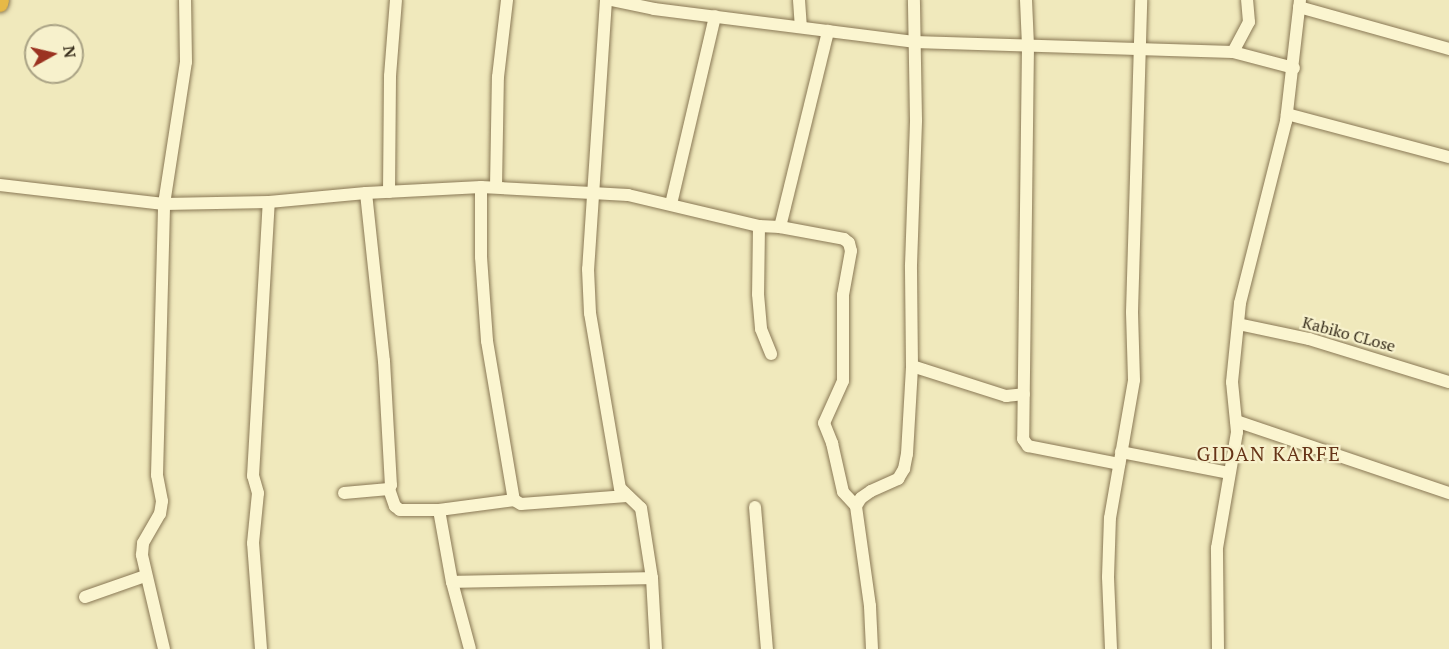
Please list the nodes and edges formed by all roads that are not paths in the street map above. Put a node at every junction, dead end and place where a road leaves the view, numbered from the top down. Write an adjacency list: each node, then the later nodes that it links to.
1 (185, 0): 31 (street)
2 (396, 0): 27 (street)
3 (507, 0): 26 (street)
4 (609, 0): 12 (street); 29 (street)
5 (696, 0): 12 (street)
6 (799, 0): 14 (street)
7 (914, 0): 16 (street)
8 (1026, 0): 17 (street)
9 (1141, 0): 18 (street)
10 (1247, 0): 20 (street)
11 (1299, 3): 19 (street); 21 (street)
12 (698, 14): 13 (street)
13 (715, 16): 14 (street); 32 (street)
14 (801, 27): 15 (street)
15 (828, 30): 16 (street); 34 (street)
16 (914, 42): 17 (street); 37 (street)
17 (1028, 45): 18 (street); 39 (street)
18 (1140, 47): 20 (street); 41 (street)
19 (1449, 49)
20 (1233, 52): 21 (street)
21 (1294, 68): 22 (street)
22 (1287, 114): 23 (street); 35 (street)
23 (1449, 157)
24 (0, 185): 31 (street)
25 (481, 187): 26 (street); 27 (street); 47 (street)
26 (496, 187): 29 (street)
27 (389, 192): 28 (street)
28 (366, 193): 30 (street); 43 (street)
29 (592, 193): 32 (street); 46 (street)
30 (269, 202): 31 (street); 56 (street)
31 (164, 204): 51 (street)
32 (671, 204): 33 (street)
33 (759, 226): 34 (street); 36 (street)
34 (780, 226): 49 (street)
35 (1238, 324): 38 (street, Kabiko CLose); 40 (street)
36 (771, 354)
37 (912, 366): 39 (street); 49 (street)
38 (1449, 382)
39 (1024, 394): 41 (street)
40 (1236, 421): 42 (street); 45 (street)
41 (1120, 458): 42 (street); 61 (street)
42 (1229, 473): 62 (street)
43 (389, 489): 44 (street); 50 (street)
44 (344, 493)
45 (1449, 493)
46 (627, 496): 47 (street); 52 (street)
47 (514, 500): 50 (street)
48 (755, 507): 59 (street)
49 (856, 507): 60 (street)
50 (439, 510): 53 (street)
51 (145, 576): 54 (street); 55 (street)
52 (652, 578): 53 (street); 58 (street)
53 (452, 582): 57 (street)
54 (85, 597)
55 (164, 649)
56 (261, 649)
57 (470, 649)
58 (656, 649)
59 (767, 649)
60 (872, 649)
61 (1111, 649)
62 (1218, 649)

